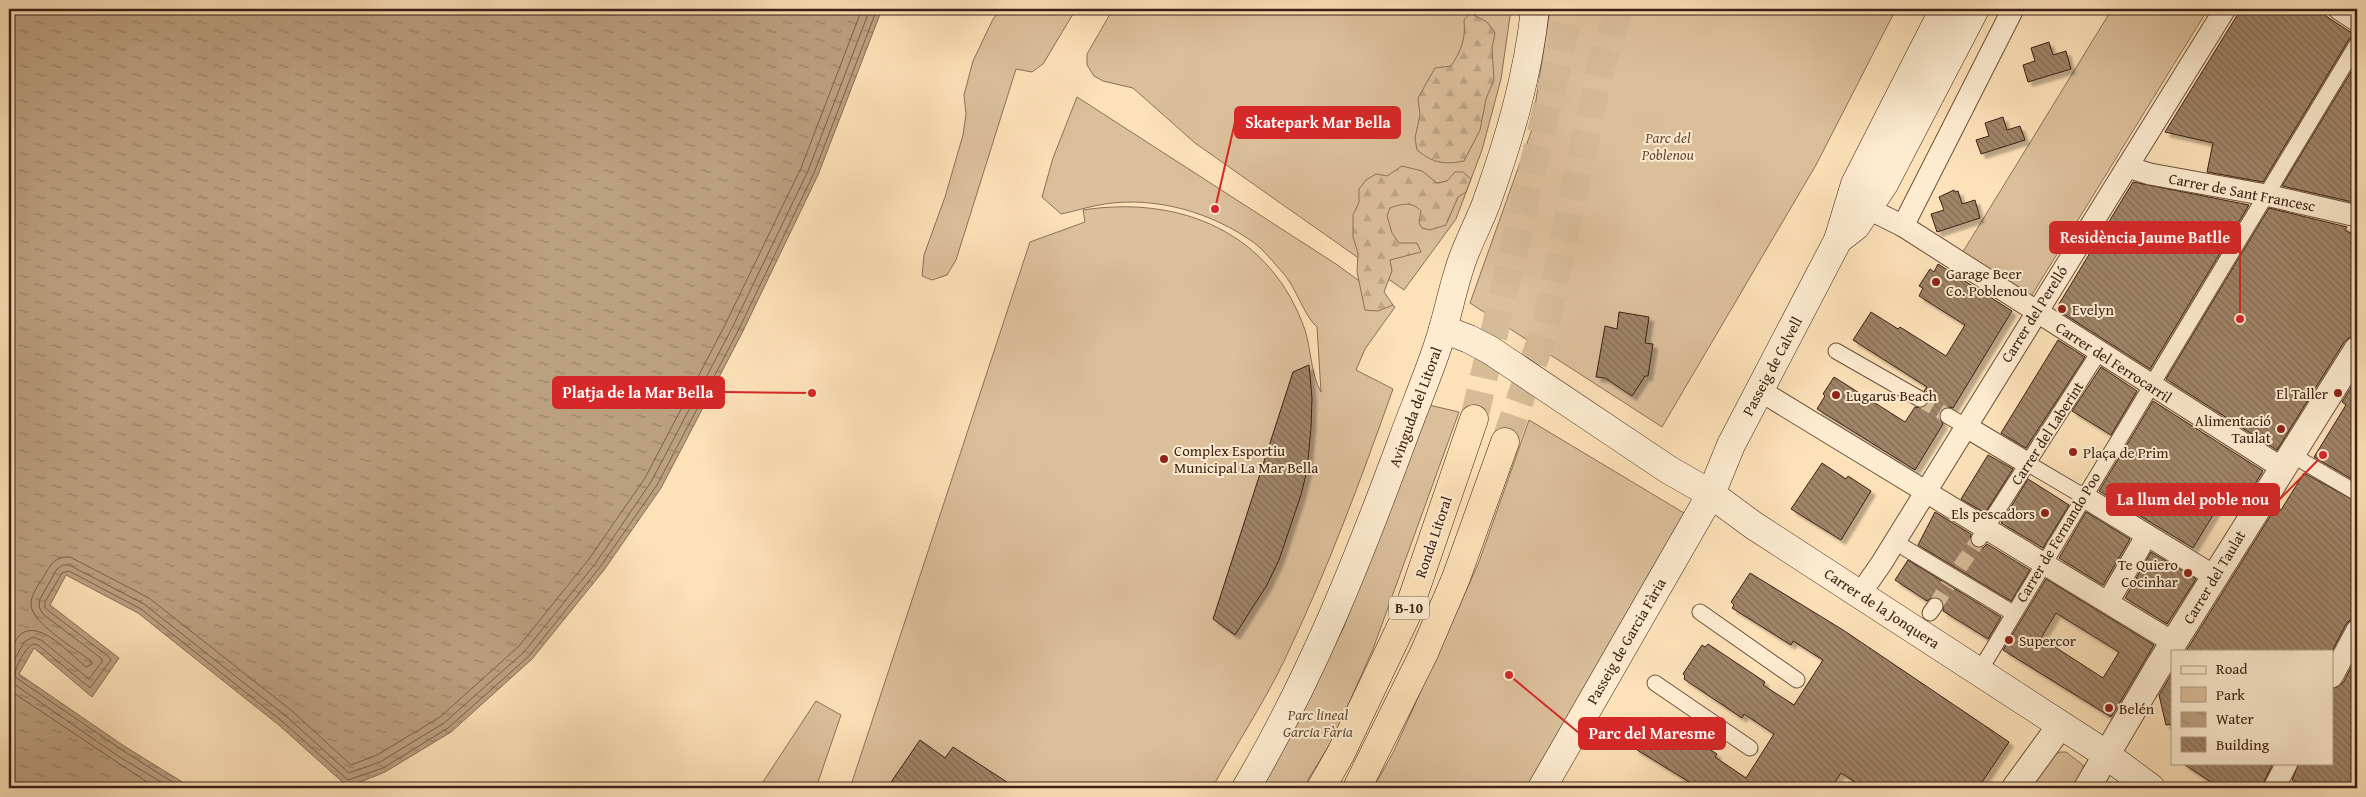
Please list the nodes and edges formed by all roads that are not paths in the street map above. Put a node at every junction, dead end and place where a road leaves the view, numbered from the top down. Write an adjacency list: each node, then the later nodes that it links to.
1 (1535, 9): 16 (main road, Avinguda del Litoral)
2 (1944, 9): 14 (main road, Passeig de Calvell)
3 (1975, 9): 11 (main road, Passeig de Calvell)
4 (2013, 9): 13 (street)
5 (2225, 9): 9 (street, Carrer del Perelló)
6 (2339, 9): 7 (street)
7 (2357, 21)
8 (2357, 44): 10 (street, Carrer de Fernando Poo)
9 (2127, 167): 10 (street, Carrer de Sant Francesc); 15 (street, Carrer del Perelló)
10 (2266, 195): 12 (street, Carrer de Sant Francesc); 20 (street, Carrer de Fernando Poo)
11 (1869, 209): 13 (street, Carrer del Ferrocarril); 14 (main road, Passeig de Calvell)
12 (2357, 216)
13 (1903, 226): 15 (street, Carrer del Ferrocarril)
14 (1838, 240): 21 (main road, Passeig de Calvell)
15 (2035, 312): 19 (street, Carrer del Ferrocarril); 24 (street, Carrer del Perelló)
16 (1443, 329): 28 (main road, Carrer de la Jonquera); 58 (main road, Avinguda del Litoral)
17 (2357, 350): 26 (street, Carrer del Taulat)
18 (1836, 351): 22 (street)
19 (2099, 352): 20 (street, Carrer del Ferrocarril); 27 (street, Carrer del Laberint)
20 (2150, 385): 26 (street, Carrer del Ferrocarril); 32 (street, Carrer de Fernando Poo)
21 (1759, 390): 29 (street); 31 (main road, Passeig de Calvell)
22 (1920, 399)
23 (1474, 419): 59 (highway, Ronda Litoral / B-10)
24 (1957, 421): 27 (street); 29 (street, Carrer del Perelló)
25 (1505, 442): 60 (highway, B-10)
26 (2287, 462): 30 (street); 38 (street, Carrer del Taulat)
27 (2027, 463): 32 (street); 33 (street, Carrer del Laberint)
28 (1663, 465): 31 (main road, Carrer de la Jonquera); 35 (main road)
29 (1926, 491): 33 (street); 39 (street, Carrer del Perelló)
30 (2357, 493)
31 (1711, 494): 35 (main road, Passeig de Garcia Fària); 39 (main road, Carrer de la Jonquera)
32 (2083, 496): 34 (street); 37 (street, Carrer de Fernando Poo)
33 (1982, 533): 37 (street)
34 (2147, 535): 38 (street); 40 (street)
35 (1684, 543): 61 (main road, Passeig de Garcia Fària)
36 (1905, 548): 42 (street)
37 (2043, 563): 40 (street); 42 (street, Carrer de Fernando Poo)
38 (2214, 576): 44 (street, Carrer del Taulat)
39 (1860, 594): 48 (main road, Carrer de la Jonquera)
40 (2108, 602): 44 (street)
41 (1700, 612): 51 (street)
42 (2013, 613): 48 (street, Carrer de Fernando Poo)
43 (2357, 630): 47 (street)
44 (2174, 643): 45 (street, Carrer del Taulat)
45 (2172, 650)
46 (2171, 653): 49 (street, Carrer del Taulat)
47 (2352, 654): 50 (street)
48 (1979, 672): 53 (main road, Carrer de la Jonquera)
49 (2165, 673): 55 (street, Carrer del Taulat)
50 (2334, 675)
51 (1797, 680)
52 (1655, 683): 54 (street)
53 (2060, 726): 55 (main road, Carrer de la Jonquera); 62 (street)
54 (1750, 748)
55 (2107, 756): 63 (street, Carrer del Taulat); 64 (main road, Carrer de la Jonquera)
56 (2287, 764): 57 (street)
57 (2279, 787)
58 (1246, 788)
59 (1321, 788)
60 (1357, 788)
61 (1544, 788)
62 (2015, 788)
63 (2087, 788)
64 (2151, 788)

